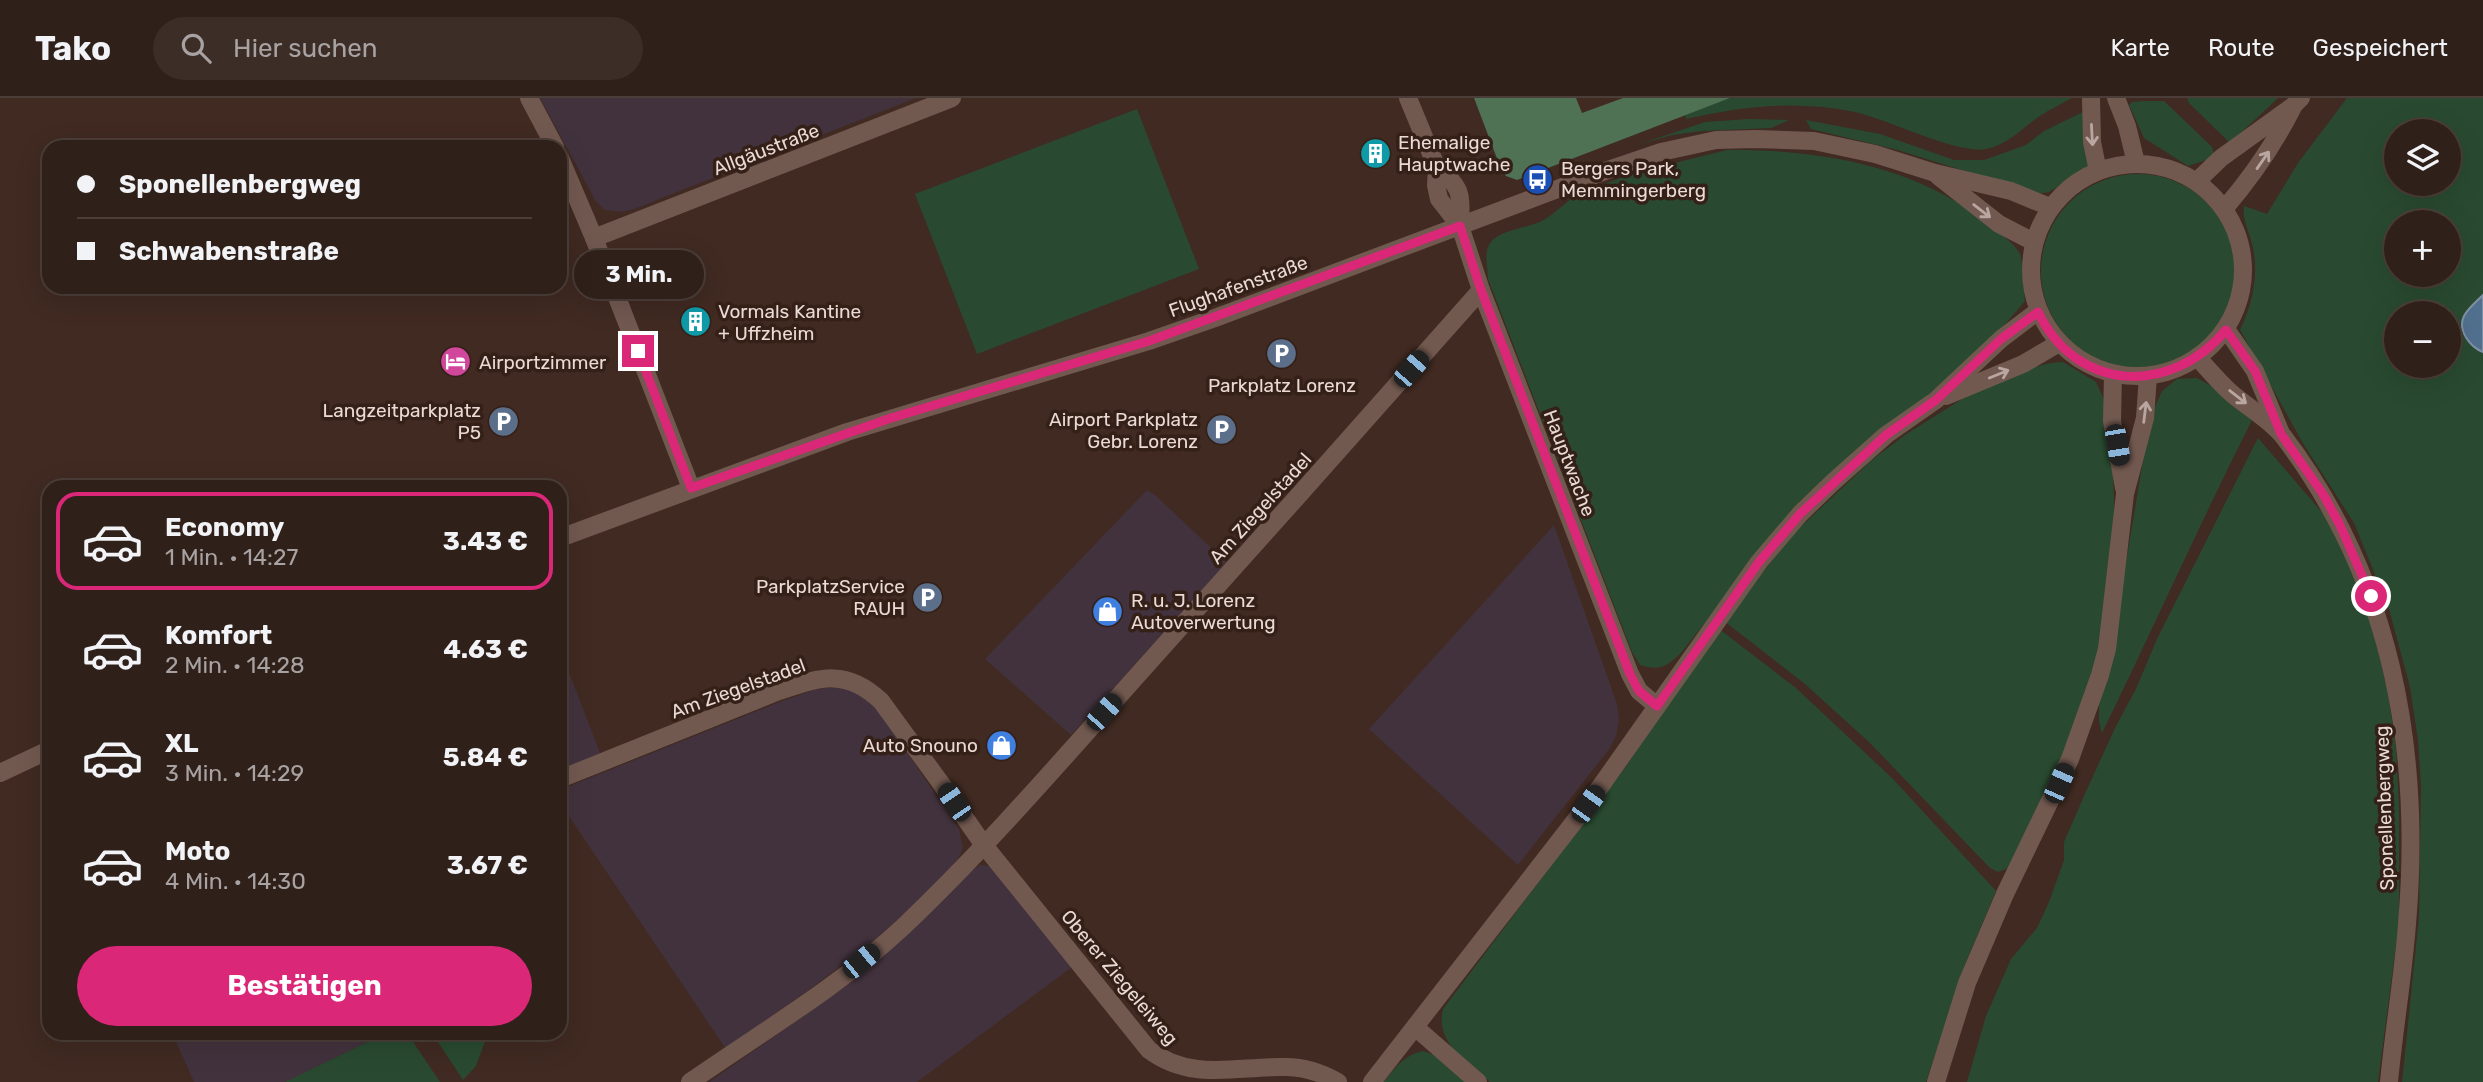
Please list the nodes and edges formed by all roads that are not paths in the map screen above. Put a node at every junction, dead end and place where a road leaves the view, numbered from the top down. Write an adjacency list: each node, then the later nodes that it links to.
1 (529, 98): 7 (street)
2 (953, 98): 16 (street, Allgäustraße)
3 (1408, 98): 15 (street, Hauptwache)
4 (2091, 98): 9 (street, one-way to 9)
5 (2116, 98): 8 (street)
6 (2297, 102): 12 (street); 14 (street, one-way to 6)
7 (551, 140)
8 (2136, 163): 9 (street); 12 (street)
9 (2098, 171): 13 (street)
10 (1936, 173): 13 (street, Flughafenstraße); 15 (street, Flughafenstraße); 17 (street, Flughafenstraße, one-way to 17)
11 (567, 174): 16 (street)
12 (2197, 181): 14 (street)
13 (2050, 207): 17 (street)
14 (2224, 209): 20 (street)
15 (1460, 226): 18 (street, Hauptwache); 27 (street, Flughafenstraße)
16 (594, 238): 27 (street)
17 (2034, 242): 19 (street)
18 (1481, 290): 30 (street, Hauptwache); 34 (street, Am Ziegelstadel)
19 (2038, 312): 21 (street); 25 (street)
20 (2226, 330): 22 (street); 26 (street, Sponellenbergweg)
21 (2059, 343): 23 (street); 25 (street, one-way to 21)
22 (2197, 358): 24 (street); 26 (street, Sponellenbergweg, one-way to 26)
23 (2113, 374): 24 (street); 28 (street)
24 (2148, 376): 28 (street, one-way to 24)
25 (1936, 400): 30 (street)
26 (2281, 434): 41 (street, Sponellenbergweg)
27 (691, 488): 29 (street, Flughafenstraße)
28 (2125, 494): 40 (street)
29 (567, 535)
30 (1657, 706): 35 (street)
31 (42, 753): 32 (street)
32 (0, 773)
33 (567, 776): 34 (street, Am Ziegelstadel)
34 (983, 844): 36 (street, Am Ziegelstadel); 37 (street, Oberer Ziegeleiweg)
35 (1415, 1027): 38 (street); 39 (street)
36 (690, 1082)
37 (1338, 1082)
38 (1372, 1082)
39 (1478, 1082)
40 (1936, 1082)
41 (2389, 1082)

